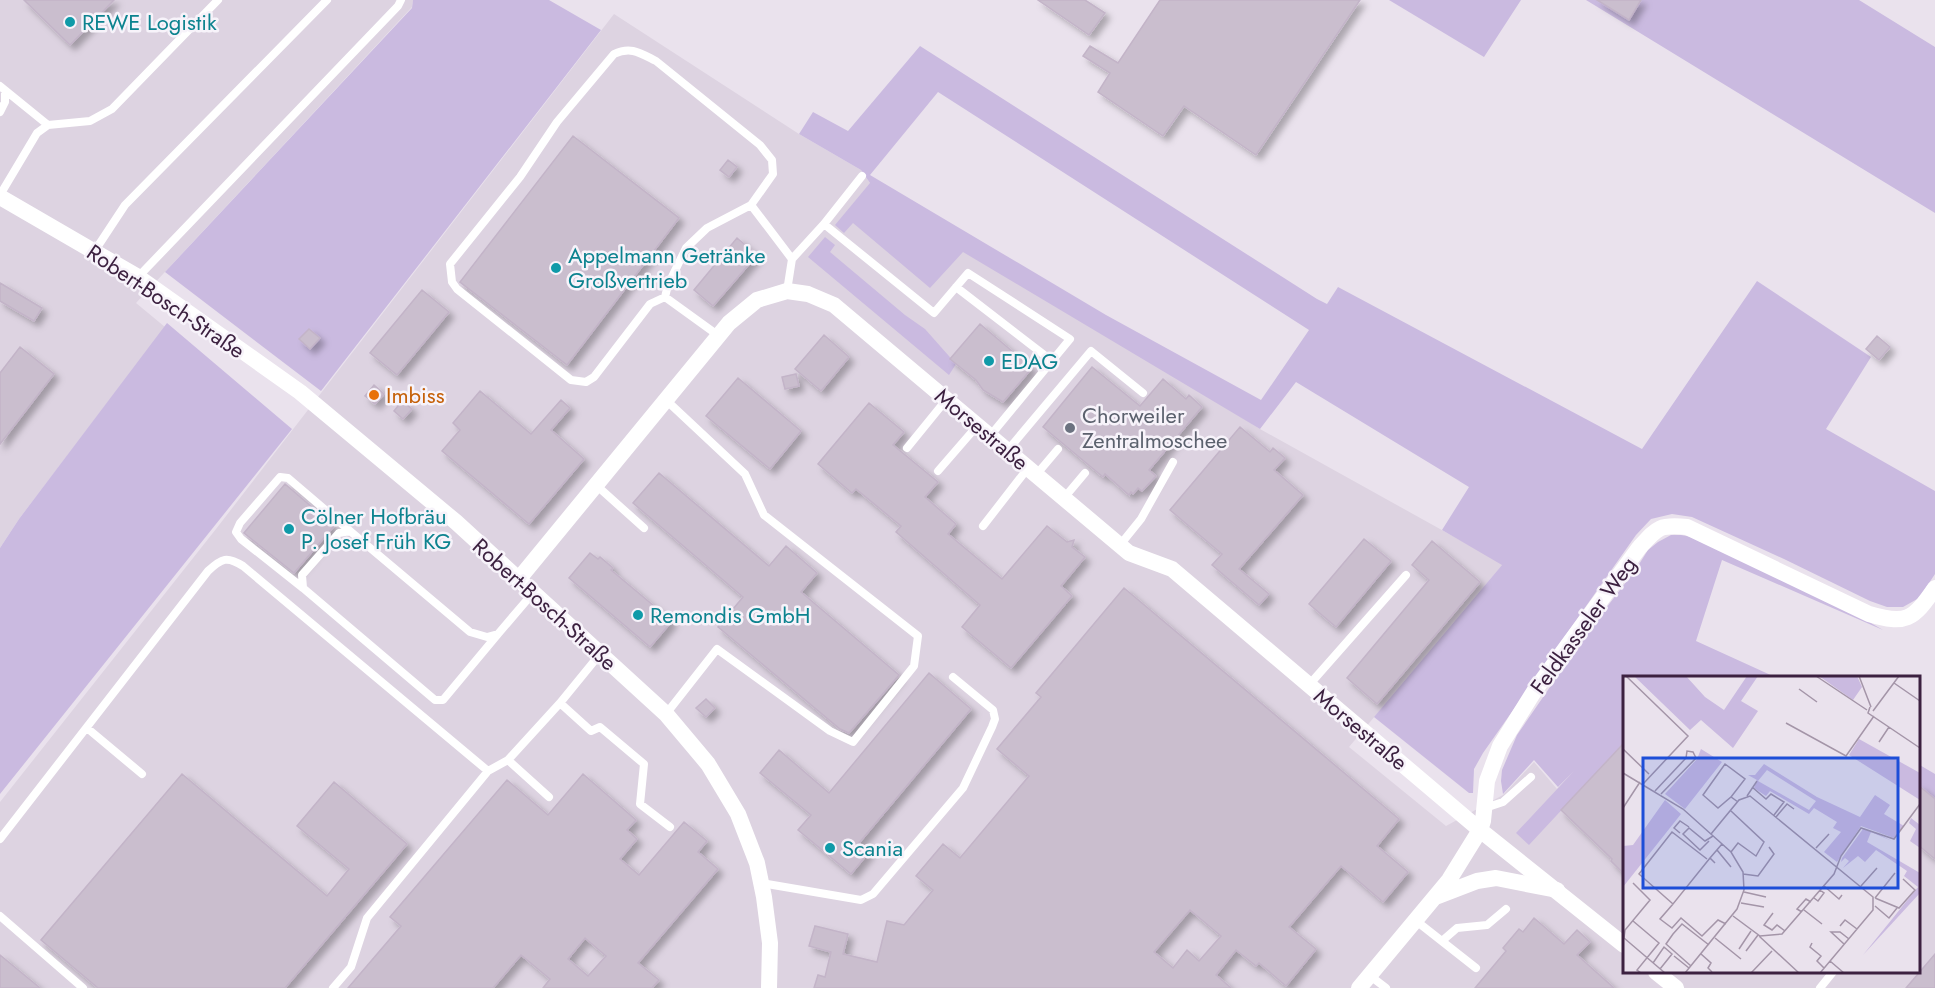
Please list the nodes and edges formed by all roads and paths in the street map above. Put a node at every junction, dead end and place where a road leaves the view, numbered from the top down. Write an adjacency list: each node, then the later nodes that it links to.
1 (218, 0): 6 (lane)
2 (327, 0): 11 (lane)
3 (401, 0): 13 (lane)
4 (3, 88): 5 (lane); 6 (lane)
5 (0, 112)
6 (48, 125): 8 (lane)
7 (862, 176): 10 (lane)
8 (0, 196): 11 (street, Robert-Bosch-Straße)
9 (751, 205): 12 (lane); 16 (lane); 16 (lane)
10 (824, 224): 12 (lane); 14 (lane)
11 (94, 252): 13 (street, Robert-Bosch-Straße)
12 (792, 259): 15 (lane)
13 (138, 277): 37 (street, Robert-Bosch-Straße)
14 (956, 287): 18 (lane); 18 (lane)
15 (787, 291): 17 (street, Morsestraße); 21 (street, Morsestraße)
16 (665, 297): 17 (lane)
17 (719, 336): 20 (street, Morsestraße)
18 (1052, 361): 22 (lane)
19 (1143, 393): 25 (lane)
20 (666, 400): 30 (street, Morsestraße); 46 (lane)
21 (946, 400): 22 (street, Morsestraße); 23 (lane)
22 (984, 431): 25 (street, Morsestraße); 27 (lane)
23 (907, 448)
24 (1058, 449): 28 (lane)
25 (1007, 451): 28 (street, Morsestraße)
26 (1173, 462): 35 (lane)
27 (938, 471)
28 (1032, 472): 31 (street, Morsestraße); 32 (lane)
29 (1085, 473): 31 (lane)
30 (596, 485): 33 (lane); 37 (street, Morsestraße)
31 (1064, 498): 35 (street, Morsestraße)
32 (983, 526)
33 (644, 528)
34 (350, 531): 38 (lane); 38 (lane); 41 (lane)
35 (1120, 546): 44 (street, Morsestraße)
36 (1406, 575): 44 (lane)
37 (519, 580): 40 (street, Robert-Bosch-Straße)
38 (303, 588): 41 (lane)
39 (1935, 588): 53 (street, Feldkasseler Weg)
40 (533, 593): 41 (lane); 42 (street, Robert-Bosch-Straße)
41 (498, 634)
42 (600, 654): 45 (lane); 46 (street, Robert-Bosch-Straße)
43 (953, 677): 57 (lane)
44 (1309, 685): 55 (street, Morsestraße)
45 (560, 703): 48 (lane); 54 (lane)
46 (666, 714): 57 (street, Robert-Bosch-Straße)
47 (87, 728): 49 (lane); 50 (lane); 56 (lane)
48 (508, 760): 49 (lane); 52 (lane)
49 (488, 771): 70 (lane)
50 (142, 774)
51 (1531, 777): 53 (lane)
52 (549, 797)
53 (1485, 808): 55 (street, Feldkasseler Weg)
54 (670, 827)
55 (1480, 830): 58 (street, Morsestraße); 59 (street, Feldkasseler Weg)
56 (0, 839)
57 (761, 883): 71 (street, Robert-Bosch-Straße)
58 (1557, 890): 59 (street); 64 (street, Morsestraße)
59 (1434, 898): 62 (street, Feldkasseler Weg)
60 (1506, 909): 63 (lane)
61 (0, 916): 69 (lane)
62 (1415, 920): 63 (lane); 68 (street, Feldkasseler Weg)
63 (1442, 941): 65 (lane)
64 (1623, 944)
65 (1476, 968)
66 (1657, 973): 73 (street)
67 (1832, 973): 74 (lane)
68 (1364, 982): 72 (lane)
69 (83, 988)
70 (333, 988)
71 (769, 988)
72 (1386, 988)
73 (1676, 988)
74 (1820, 988)

